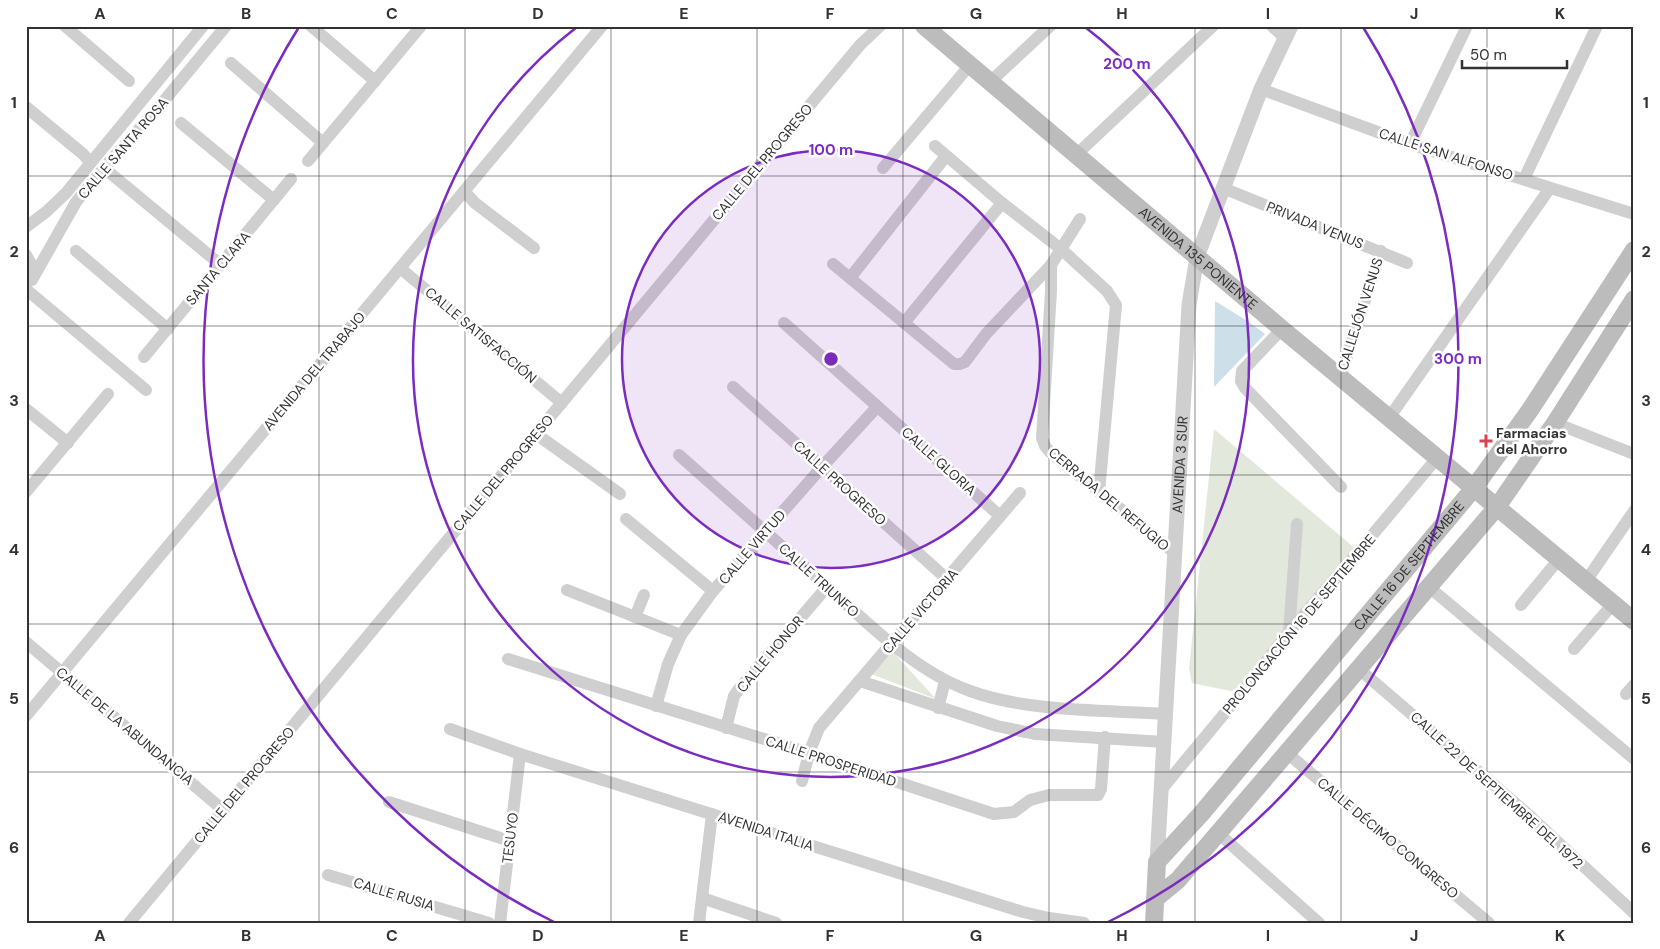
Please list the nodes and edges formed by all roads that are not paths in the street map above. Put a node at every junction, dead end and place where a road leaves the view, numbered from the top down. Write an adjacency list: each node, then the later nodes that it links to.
1 (65, 26): 17 (street)
2 (203, 26): 29 (street, CALLE SANTA ROSA)
3 (226, 26): 30 (street, CALLE SANTA ROSA)
4 (311, 26): 18 (street)
5 (420, 26): 18 (street)
6 (602, 26): 36 (street, AVENIDA DEL TRABAJO)
7 (880, 26): 67 (street, CALLE DEL PROGRESO)
8 (924, 26): 16 (main road, AVENIDA 135 PONIENTE)
9 (1050, 26): 19 (street)
10 (1213, 26): 26 (street)
11 (1272, 26): 14 (street)
12 (1467, 26): 24 (street)
13 (1597, 26): 33 (street)
14 (1288, 32): 20 (street, AVENIDA 3 SUR)
15 (231, 63): 23 (street)
16 (970, 65): 19 (main road, AVENIDA 135 PONIENTE); 31 (street)
17 (129, 81)
18 (375, 81): 23 (street)
19 (990, 82): 26 (main road, AVENIDA 135 PONIENTE)
20 (1260, 89): 24 (street, CALLE SAN ALFONSO); 34 (street, AVENIDA 3 SUR)
21 (26, 107): 29 (street)
22 (181, 123): 37 (street)
23 (323, 143): 28 (street)
24 (1410, 144): 33 (street, CALLE SAN ALFONSO)
25 (935, 146): 27 (street)
26 (1076, 155): 48 (main road, AVENIDA 135 PONIENTE)
27 (946, 156): 38 (street); 55 (street)
28 (308, 161)
29 (90, 162): 41 (street, CALLE SANTA ROSA)
30 (104, 168): 51 (street); 54 (street, CALLE SANTA ROSA)
31 (883, 168)
32 (291, 179): 37 (street, SANTA CLARA)
33 (1524, 179): 35 (street, CALLE SAN ALFONSO)
34 (1223, 188): 46 (street, PRIVADA VENUS); 48 (street, AVENIDA 3 SUR)
35 (1550, 188): 39 (street, CALLE SAN ALFONSO); 70 (street)
36 (464, 191): 42 (street); 53 (street, AVENIDA DEL TRABAJO)
37 (274, 200): 51 (street, SANTA CLARA)
38 (1002, 203): 43 (street); 58 (street)
39 (1634, 214)
40 (1080, 220): 43 (street)
41 (26, 227)
42 (534, 248)
43 (1061, 249): 52 (street); 81 (street)
44 (1634, 250): 79 (main road, CALLE 16 DE SEPTIEMBRE)
45 (76, 251): 60 (street)
46 (1381, 251): 49 (street, PRIVADA VENUS); 63 (street, CALLEJÓN VENUS)
47 (26, 255): 54 (street)
48 (1197, 257): 61 (main road, AVENIDA 135 PONIENTE); 90 (street, AVENIDA 3 SUR)
49 (1407, 262)
50 (833, 264): 55 (street)
51 (220, 265): 60 (street, SANTA CLARA)
52 (1051, 265): 58 (street); 81 (street, CERRADA DEL REFUGIO)
53 (400, 268): 67 (street, CALLE SATISFACCIÓN); 110 (street, AVENIDA DEL TRABAJO)
54 (33, 278): 56 (street, CALLE SANTA ROSA)
55 (850, 278): 58 (street)
56 (27, 290): 65 (street)
57 (1634, 299): 71 (main road, CALLE 16 DE SEPTIEMBRE)
58 (904, 323)
59 (784, 324): 68 (street, CALLE GLORIA)
60 (168, 329): 62 (street, SANTA CLARA)
61 (1282, 329): 63 (main road, AVENIDA 135 PONIENTE); 78 (street)
62 (144, 357)
63 (1340, 378): 70 (main road, AVENIDA 135 PONIENTE)
64 (733, 387): 77 (street, CALLE PROGRESO)
65 (146, 390)
66 (108, 394): 73 (street)
67 (562, 403): 72 (street, CALLE DEL PROGRESO)
68 (878, 407): 77 (street, CALLE VIRTUD); 86 (street, CALLE GLORIA)
69 (26, 409): 73 (street)
70 (1389, 418): 76 (main road, AVENIDA 135 PONIENTE)
71 (1555, 423): 74 (street); 84 (main road, CALLE 16 DE SEPTIEMBRE)
72 (536, 434): 83 (street); 128 (street, CALLE DEL PROGRESO)
73 (68, 443): 80 (street)
74 (1634, 454)
75 (680, 455): 89 (street, CALLE TRIUNFO)
76 (1437, 458): 79 (main road, AVENIDA 135 PONIENTE); 103 (street, PROLONGACIÓN 16 DE SEPTIEMBRE)
77 (822, 467): 89 (street, CALLE VIRTUD); 92 (street, CALLE PROGRESO)
78 (1341, 487)
79 (1474, 488): 84 (main road, AVENIDA 135 PONIENTE); 132 (main road, CALLE 16 DE SEPTIEMBRE)
80 (26, 492)
81 (1100, 492): 90 (street, CERRADA DEL REFUGIO)
82 (1020, 493): 86 (street, CALLE VICTORIA)
83 (620, 494)
84 (1497, 507): 91 (main road, AVENIDA 135 PONIENTE); 95 (main road, CALLE 16 DE SEPTIEMBRE)
85 (1634, 511): 93 (street)
86 (1000, 516): 92 (street, CALLE VICTORIA)
87 (626, 519): 97 (street)
88 (1297, 524): 103 (street)
89 (765, 532): 94 (street, CALLE TRIUNFO); 97 (street, CALLE VIRTUD)
90 (1175, 553): 115 (street, AVENIDA 3 SUR)
91 (1559, 558): 93 (main road, AVENIDA 135 PONIENTE); 100 (street)
92 (947, 579): 106 (street, CALLE VICTORIA)
93 (1586, 580): 99 (main road, AVENIDA 135 PONIENTE)
94 (828, 587): 106 (street, CALLE TRIUNFO); 117 (street, CALLE HONOR)
95 (1429, 587): 109 (main road, CALLE 16 DE SEPTIEMBRE); 124 (street)
96 (566, 590): 101 (street)
97 (713, 591): 104 (street, CALLE VIRTUD)
98 (644, 595): 101 (street)
99 (1613, 604): 102 (main road, AVENIDA 135 PONIENTE); 107 (street)
100 (1521, 605)
101 (635, 617): 104 (street)
102 (1634, 621)
103 (1289, 632): 126 (street, PROLONGACIÓN 16 DE SEPTIEMBRE)
104 (681, 635): 113 (street, CALLE VIRTUD)
105 (26, 642): 110 (street, CALLE DE LA ABUNDANCIA)
106 (891, 644): 111 (street, CALLE VICTORIA); 112 (street, CALLE TRIUNFO)
107 (1574, 649)
108 (508, 659): 113 (street, CALLE PROSPERIDAD)
109 (1359, 669): 122 (main road, CALLE 16 DE SEPTIEMBRE); 136 (street, CALLE 22 DE SEPTIEMBRE DEL 1972)
110 (62, 673): 116 (street, AVENIDA DEL TRABAJO); 128 (street, CALLE DE LA ABUNDANCIA)
111 (860, 681): 114 (street); 121 (street, CALLE VICTORIA)
112 (945, 681): 114 (street); 115 (street, CALLE TRIUNFO)
113 (656, 706): 117 (street, CALLE PROSPERIDAD)
114 (938, 708): 119 (street)
115 (1165, 714): 120 (street, AVENIDA 3 SUR)
116 (26, 716)
117 (726, 728): 121 (street, CALLE PROSPERIDAD)
118 (450, 729): 123 (street, AVENIDA ITALIA)
119 (1106, 737): 120 (street); 121 (street, CALLE PROSPERIDAD)
120 (1164, 742): 126 (street, AVENIDA 3 SUR)
121 (809, 753): 125 (street)
122 (1287, 753): 130 (main road, CALLE 16 DE SEPTIEMBRE); 145 (street, CALLE DÉCIMO CONGRESO)
123 (520, 754): 129 (street, AVENIDA ITALIA); 131 (street, TESUYO)
124 (1634, 759)
125 (802, 782)
126 (1161, 790): 132 (street, AVENIDA 3 SUR)
127 (389, 802): 131 (street)
128 (223, 810): 137 (street, CALLE DEL PROGRESO)
129 (712, 814): 134 (street); 142 (street, AVENIDA ITALIA)
130 (1218, 834): 135 (main road, CALLE 16 DE SEPTIEMBRE); 144 (street)
131 (510, 841): 139 (street, TESUYO)
132 (1157, 862): 135 (main road, AVENIDA 3 SUR)
133 (328, 875): 138 (street, CALLE RUSIA)
134 (702, 898): 140 (street); 141 (street)
135 (1155, 899): 143 (main road, AVENIDA 3 SUR)
136 (1634, 914)
137 (129, 923)
138 (489, 923)
139 (500, 923)
140 (699, 923)
141 (776, 923)
142 (1084, 923)
143 (1154, 923)
144 (1319, 923)
145 (1489, 923)

